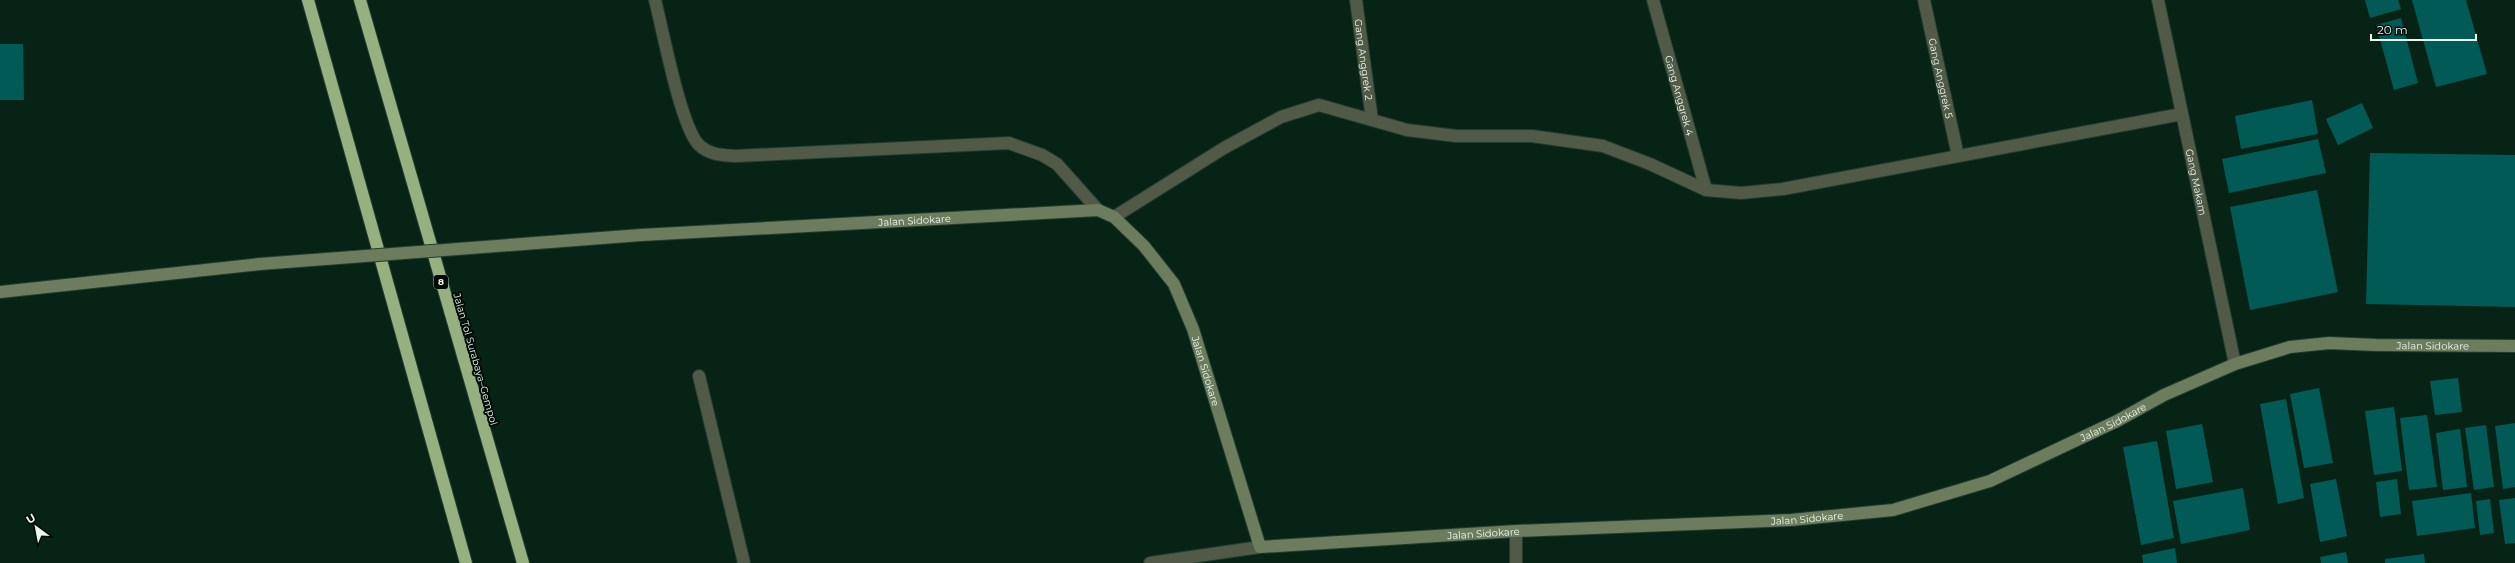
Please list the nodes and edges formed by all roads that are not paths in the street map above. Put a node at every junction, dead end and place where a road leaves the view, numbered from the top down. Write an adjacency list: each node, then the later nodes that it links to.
1 (308, 0): 20 (highway)
2 (360, 0): 21 (highway, Jalan Tol Surabaya–Gempol / 8)
3 (655, 0): 12 (street)
4 (1356, 0): 9 (street, Gang Anggrek 2)
5 (1653, 0): 11 (street, Gang Anggrek 4)
6 (1924, 0): 10 (street, Gang Anggrek 5)
7 (2158, 0): 8 (street, Gang Makam)
8 (2182, 114): 10 (street); 16 (street, Gang Makam)
9 (1372, 120): 11 (street); 13 (street)
10 (1958, 156): 11 (street)
11 (1706, 190)
12 (1098, 210): 13 (street, Jalan Sidokare); 14 (street, Jalan Sidokare, bridge)
13 (1114, 217): 19 (street, Jalan Sidokare)
14 (0, 292)
15 (2515, 346): 16 (street, Jalan Sidokare)
16 (2236, 364): 18 (street, Jalan Sidokare)
17 (699, 376): 22 (street)
18 (1516, 531): 19 (street, Jalan Sidokare); 24 (street)
19 (1260, 547): 23 (street)
20 (466, 563)
21 (523, 563)
22 (744, 563)
23 (1150, 563)
24 (1516, 563)

